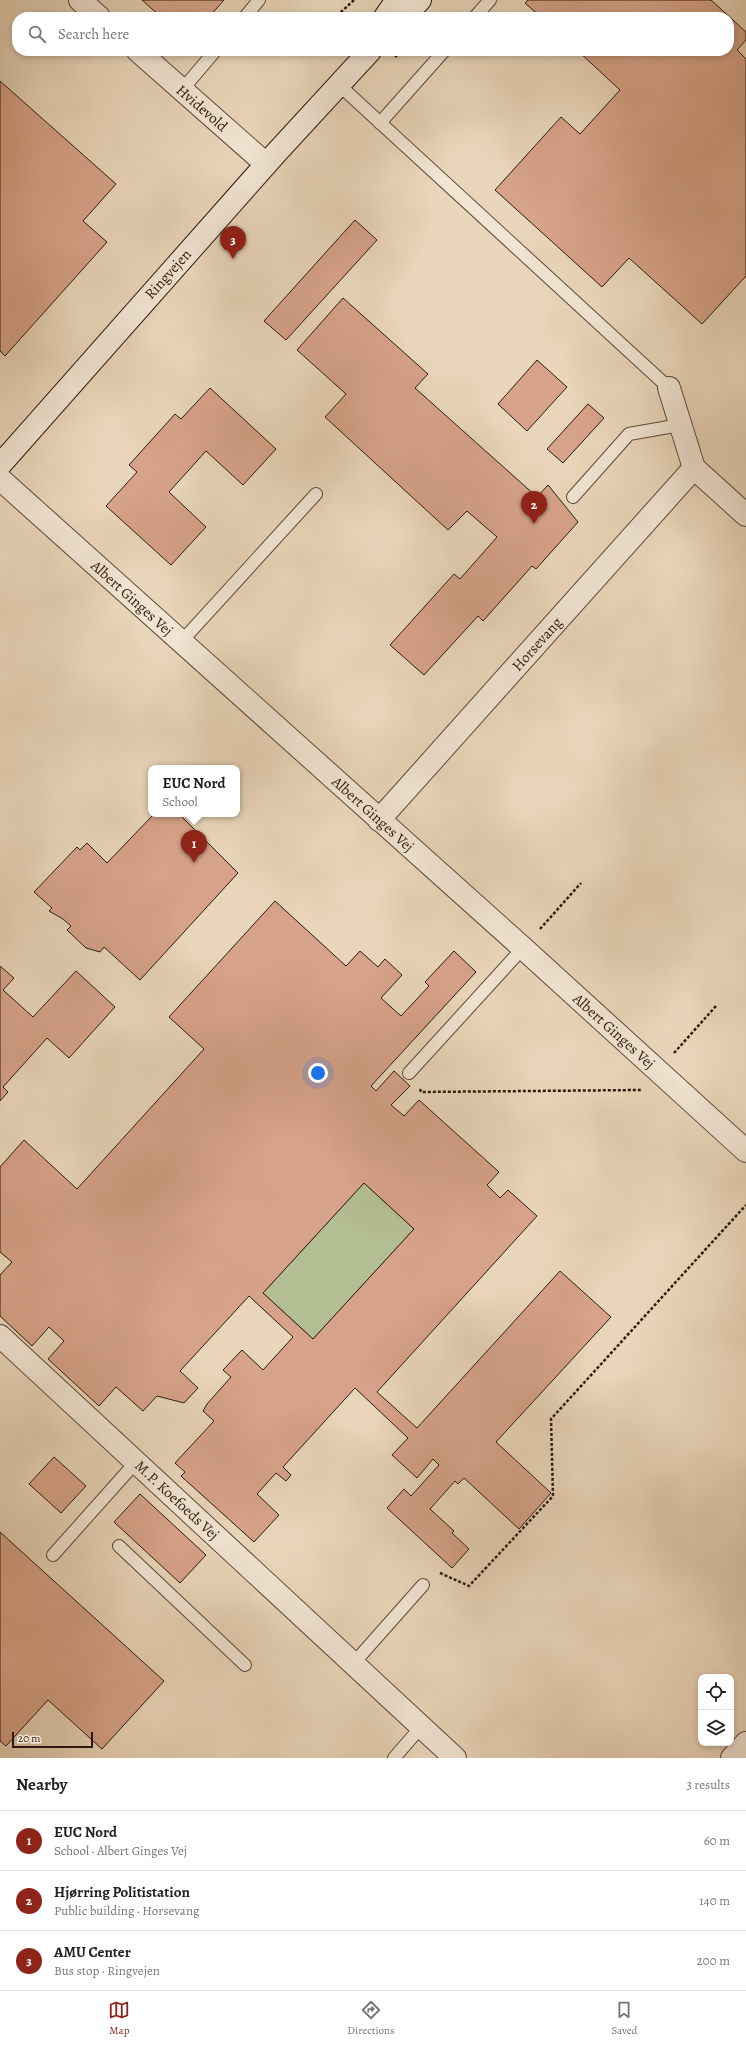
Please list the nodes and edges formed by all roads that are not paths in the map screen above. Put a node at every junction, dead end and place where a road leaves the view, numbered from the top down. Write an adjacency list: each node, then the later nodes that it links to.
1 (80, 0): 6 (street)
2 (259, 0): 7 (lane)
3 (397, 0): 8 (street)
4 (420, 0): 9 (street)
5 (490, 0): 10 (lane)
6 (93, 12)
7 (249, 12)
8 (389, 12)
9 (408, 12)
10 (479, 12)
11 (144, 56): 17 (street, Hvidevold)
12 (212, 56): 17 (lane)
13 (358, 56): 16 (street, Ringvejen)
14 (365, 56): 16 (street, Ringvejen)
15 (440, 56): 18 (lane)
16 (338, 84): 18 (lane); 19 (street, Ringvejen)
17 (182, 90): 19 (street, Hvidevold)
18 (380, 123): 20 (lane)
19 (266, 164): 22 (street, Ringvejen)
20 (669, 388): 21 (street)
21 (680, 425): 23 (street); 26 (lane)
22 (0, 465)
23 (694, 468): 27 (street); 29 (street, Horsevang)
24 (0, 479): 28 (street, Albert Ginges Vej)
25 (316, 494): 28 (lane)
26 (573, 497)
27 (746, 515)
28 (181, 642): 29 (street, Albert Ginges Vej)
29 (379, 820): 30 (street, Albert Ginges Vej)
30 (523, 948): 31 (lane); 32 (street, Albert Ginges Vej)
31 (409, 1073)
32 (746, 1151)
33 (0, 1336): 34 (street, M.P. Koefoeds Vej)
34 (136, 1462): 36 (lane); 38 (street, M.P. Koefoeds Vej)
35 (119, 1546): 39 (lane)
36 (53, 1555)
37 (423, 1585): 38 (lane)
38 (353, 1664): 40 (street, M.P. Koefoeds Vej)
39 (245, 1665)
40 (421, 1727): 42 (lane); 43 (street, M.P. Koefoeds Vej)
41 (746, 1742): 44 (street)
42 (394, 1758)
43 (455, 1758)
44 (732, 1758)

